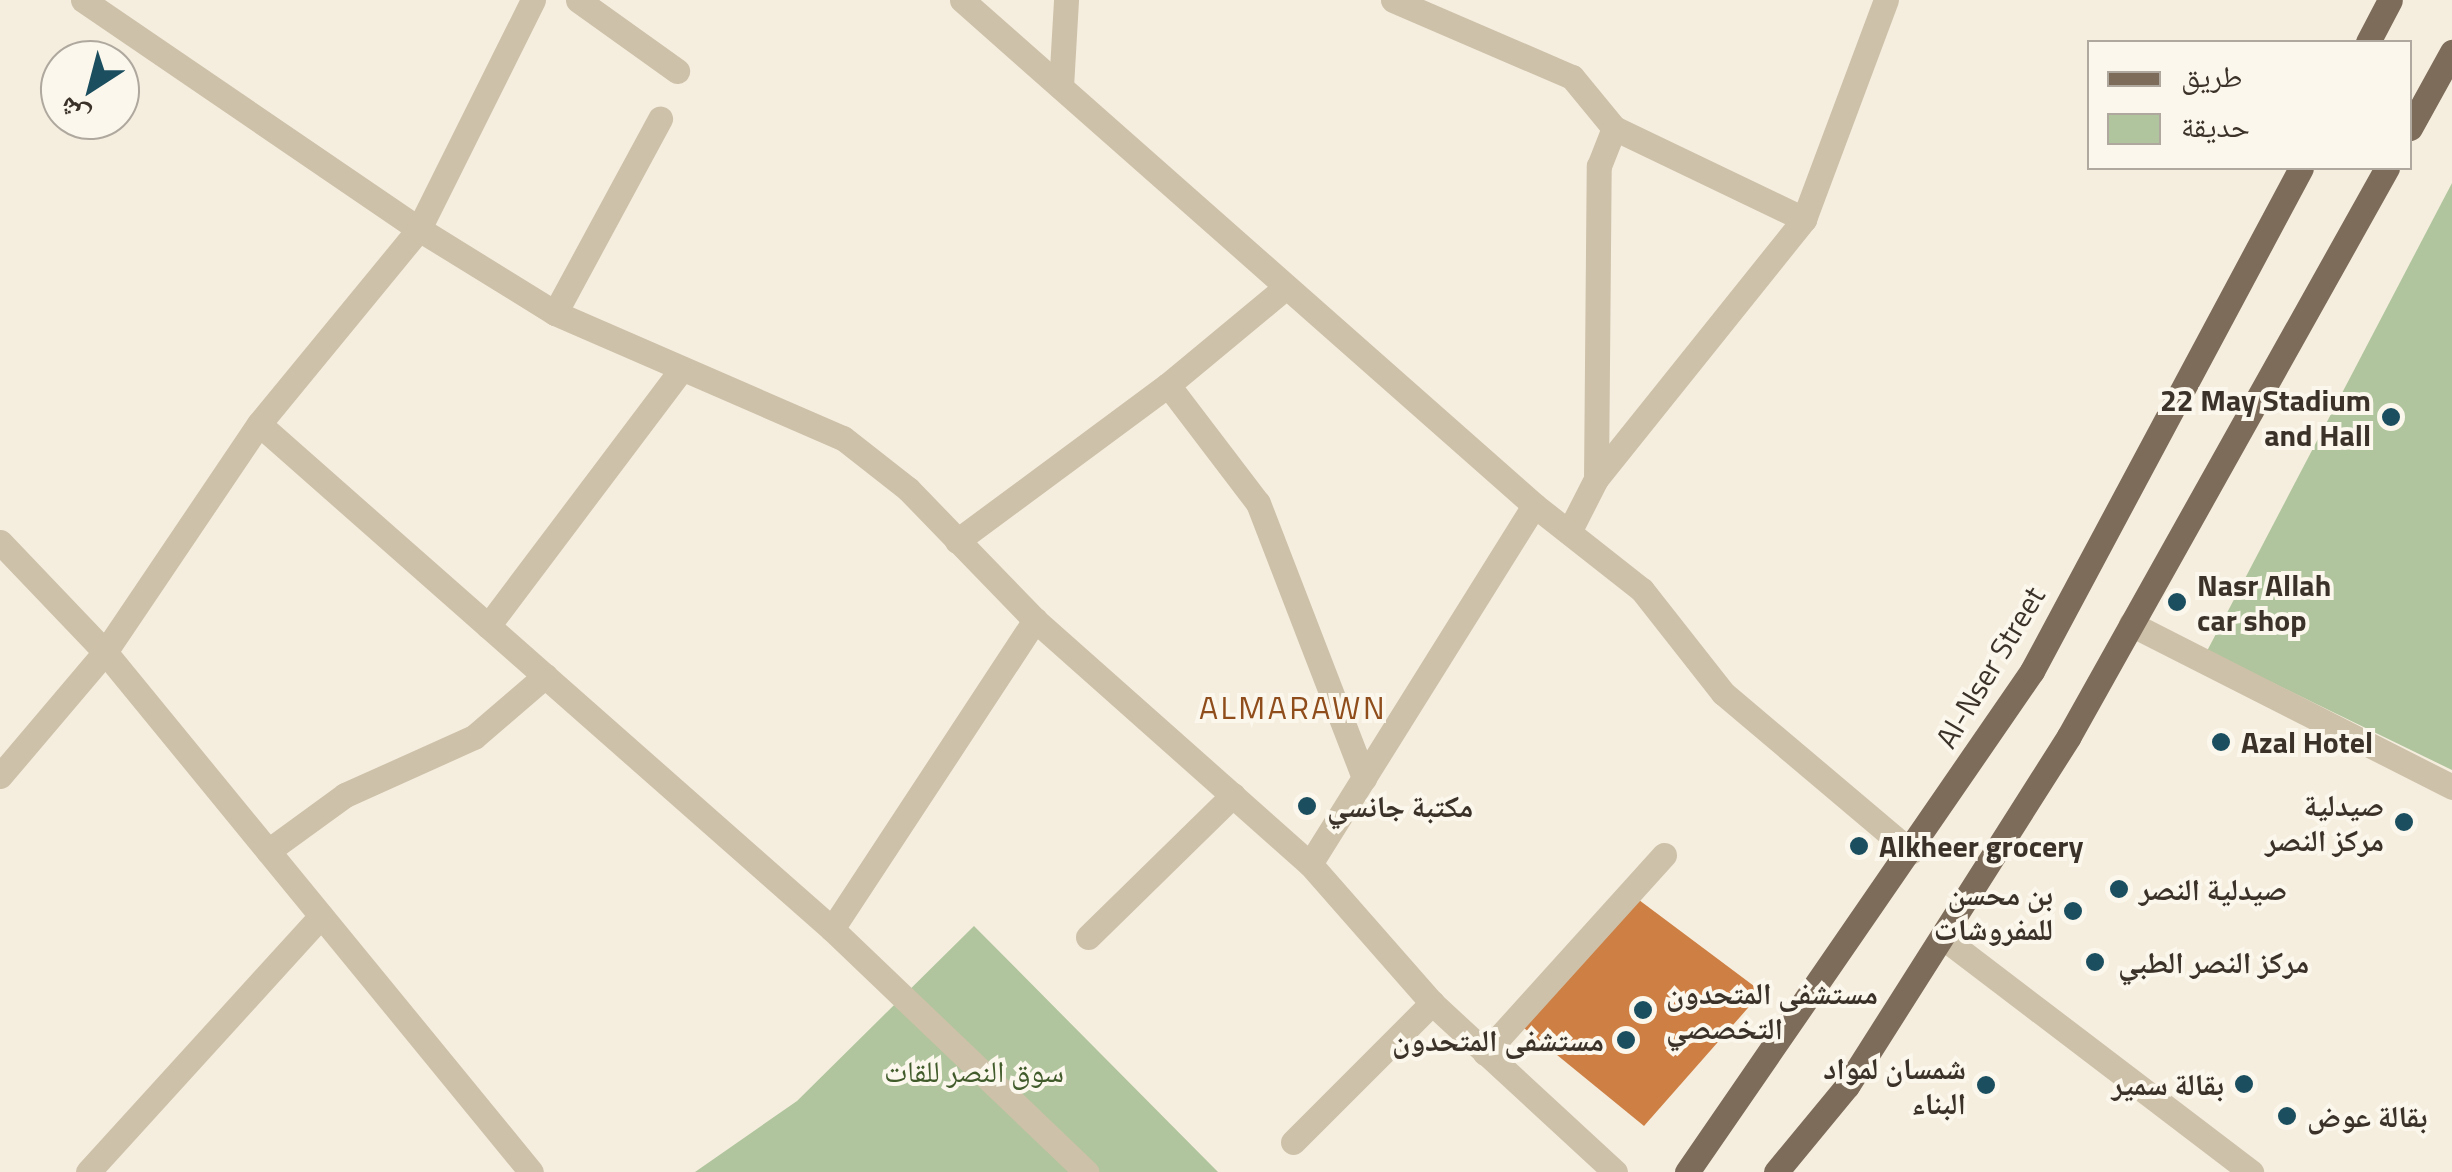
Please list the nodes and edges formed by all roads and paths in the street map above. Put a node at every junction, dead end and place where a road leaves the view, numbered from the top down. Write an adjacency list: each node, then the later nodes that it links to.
1 (82, 0): 19 (street)
2 (533, 0): 19 (street)
3 (578, 0): 11 (street)
4 (962, 0): 12 (street)
5 (1066, 0): 12 (street)
6 (1393, 0): 15 (street)
7 (1886, 0): 18 (street)
8 (2390, 0): 9 (main road)
9 (2369, 40)
10 (2452, 52): 14 (main road)
11 (677, 71)
12 (1061, 88): 20 (street)
13 (660, 119): 21 (street)
14 (2412, 124)
15 (1614, 128): 18 (street); 25 (street)
16 (2300, 170): 40 (main road, Al-Nser Street)
17 (2386, 170): 31 (main road)
18 (1804, 219): 25 (street)
19 (418, 229): 21 (street); 24 (street)
20 (1286, 286): 23 (street); 26 (street)
21 (555, 313): 22 (street)
22 (680, 371): 28 (street); 32 (street)
23 (1168, 385): 28 (street); 36 (street)
24 (259, 424): 32 (street); 33 (street)
25 (1596, 479): 27 (street)
26 (1534, 505): 27 (street); 36 (street)
27 (1569, 532): 40 (street)
28 (957, 540): 30 (street)
29 (0, 542): 33 (street)
30 (1035, 620): 38 (street); 44 (street)
31 (2131, 624): 37 (street); 46 (main road)
32 (488, 626): 34 (street)
33 (105, 652): 35 (street); 39 (street)
34 (546, 676): 39 (street); 44 (street)
35 (0, 776)
36 (1364, 778): 42 (street)
37 (2452, 787)
38 (1233, 795): 42 (street); 45 (street)
39 (268, 852): 43 (street)
40 (1912, 852): 54 (main road, Al-Nser Street)
41 (1664, 855): 48 (street)
42 (1310, 864): 47 (street)
43 (321, 916): 50 (street); 51 (street)
44 (832, 929): 52 (street)
45 (1088, 937)
46 (1944, 938): 55 (main road); 56 (street)
47 (1432, 1003): 48 (street); 49 (street)
48 (1485, 1052): 53 (street)
49 (1293, 1142)
50 (88, 1172)
51 (530, 1172)
52 (1086, 1172)
53 (1615, 1172)
54 (1687, 1172)
55 (1776, 1172)
56 (2252, 1172)

